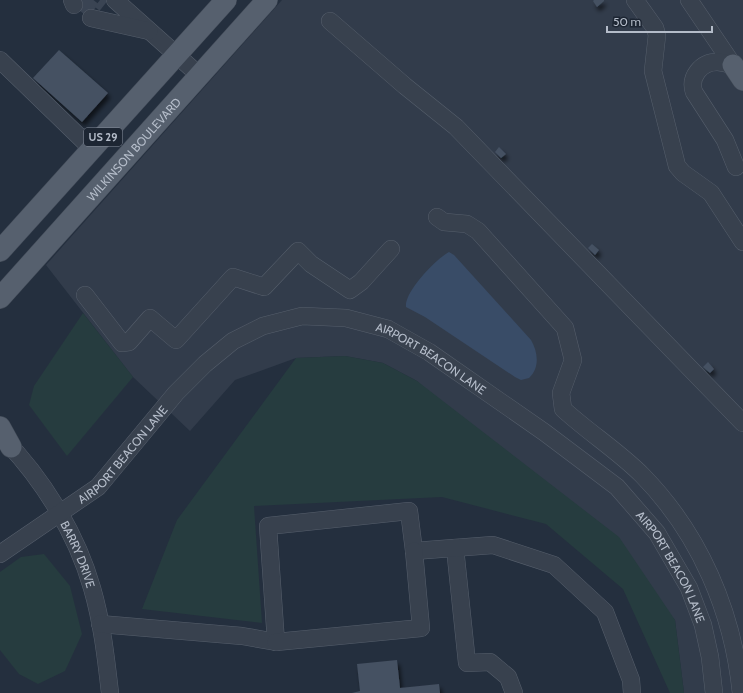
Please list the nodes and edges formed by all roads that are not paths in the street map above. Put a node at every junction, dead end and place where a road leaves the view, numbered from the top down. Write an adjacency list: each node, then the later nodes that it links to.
1 (126, 0): 8 (street)
2 (226, 0): 9 (main road, US 29)
3 (267, 0): 12 (main road, WILKINSON BOULEVARD / US 29)
4 (636, 0): 16 (street)
5 (689, 0): 11 (street)
6 (102, 9): 8 (street)
7 (330, 21): 21 (street)
8 (149, 31): 9 (street)
9 (176, 56): 12 (street); 13 (main road, US 29)
10 (0, 60): 13 (street)
11 (738, 72): 14 (street)
12 (199, 75): 20 (main road, WILKINSON BOULEVARD / US 29)
13 (92, 149): 18 (main road, US 29)
14 (736, 167)
15 (437, 217): 34 (street)
16 (743, 242)
17 (391, 249): 19 (street)
18 (0, 251)
19 (85, 295)
20 (0, 298)
21 (743, 423)
22 (0, 427): 23 (main road)
23 (6, 441): 24 (street, BARRY DRIVE)
24 (60, 514): 27 (street, AIRPORT BEACON LANE); 28 (street, BARRY DRIVE); 33 (street, AIRPORT BEACON LANE)
25 (455, 548): 26 (street); 31 (street); 32 (street)
26 (414, 551): 29 (street); 29 (street)
27 (0, 554)
28 (100, 624): 29 (street); 30 (street, BARRY DRIVE)
29 (276, 642)
30 (110, 693)
31 (514, 693)
32 (632, 693)
33 (714, 693)
34 (741, 693)

